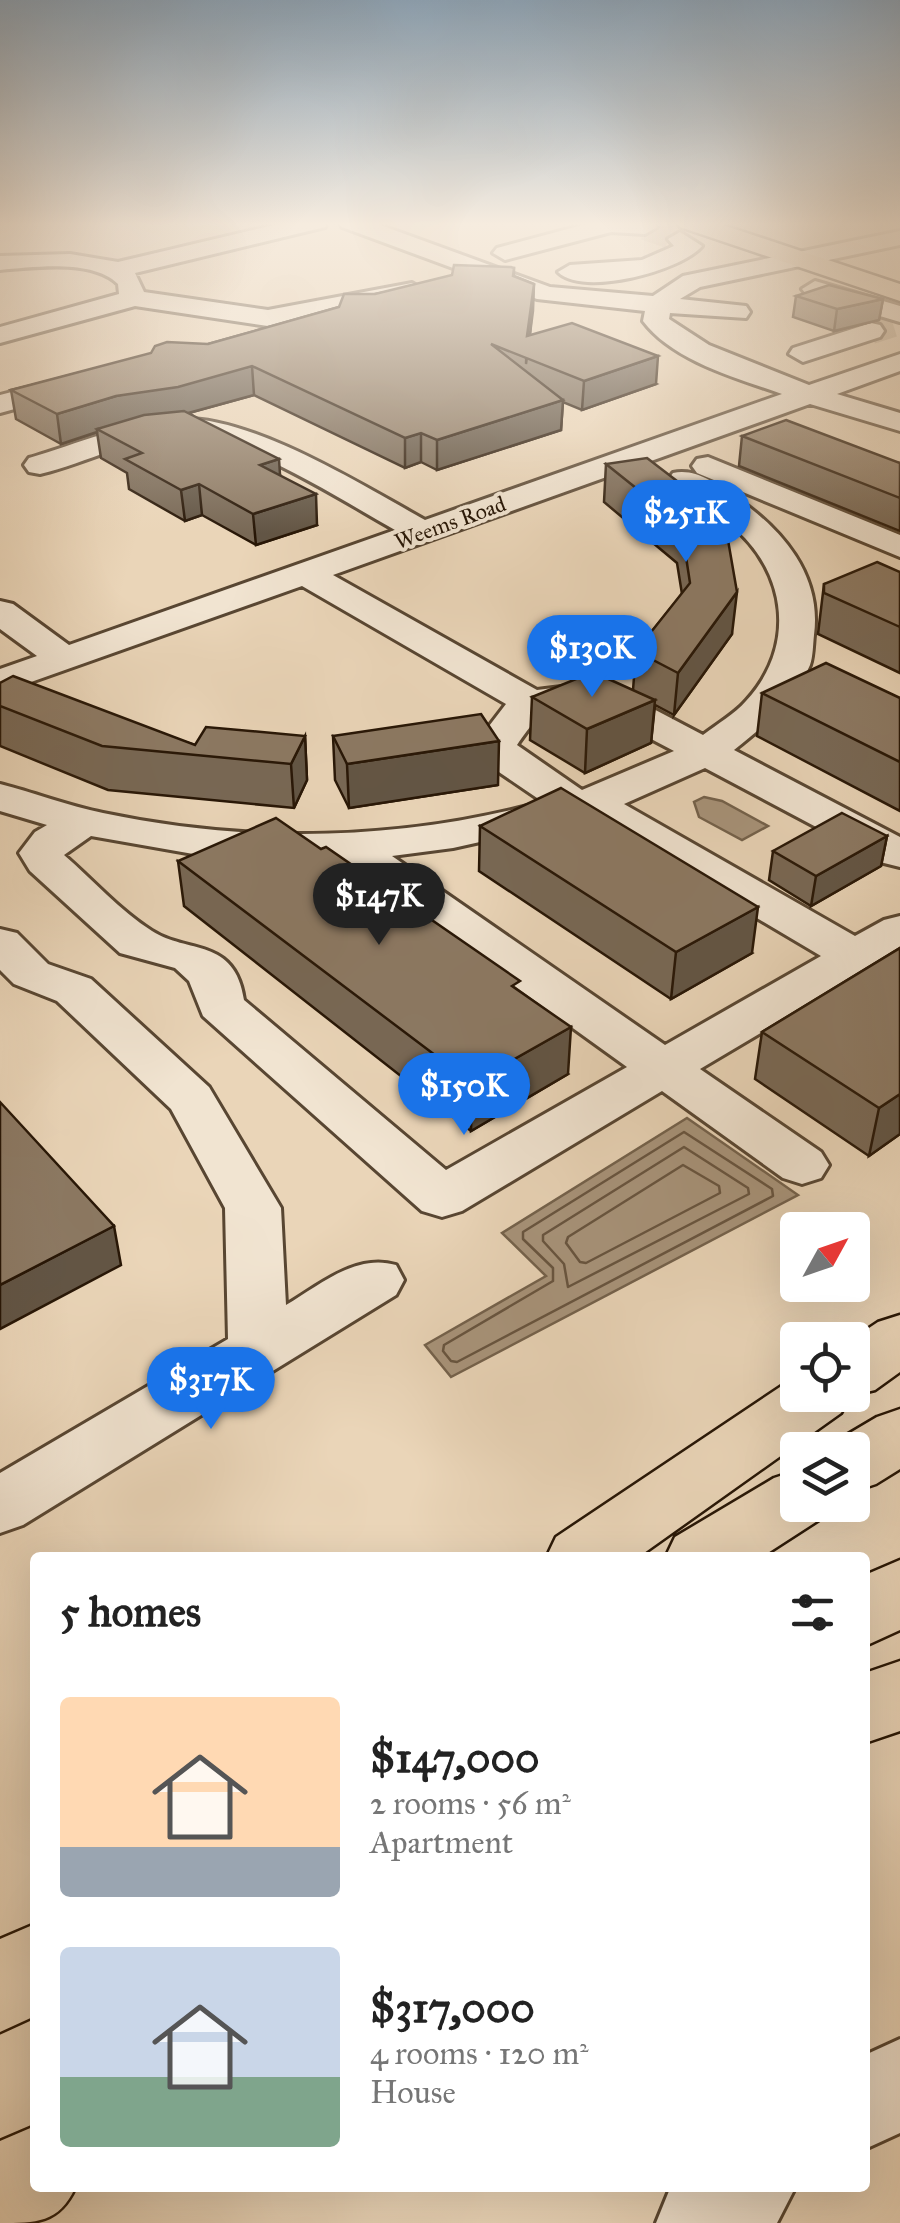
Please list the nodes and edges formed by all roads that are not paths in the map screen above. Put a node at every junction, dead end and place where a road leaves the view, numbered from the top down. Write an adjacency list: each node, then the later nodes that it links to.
1 (36, 326): 5 (street)
2 (255, 326): 6 (street)
3 (663, 326): 14 (street)
4 (881, 326): 11 (street)
5 (0, 335)
6 (235, 338)
7 (649, 354): 10 (street)
8 (21, 361): 13 (street)
9 (900, 362): 11 (street, Weems Road)
10 (676, 364)
11 (862, 375): 14 (street, Weems Road)
12 (102, 377): 13 (street)
13 (68, 386): 16 (street)
14 (811, 394): 17 (street, Weems Road); 18 (street)
15 (708, 398): 17 (street)
16 (0, 404)
17 (747, 416): 19 (street); 20 (street, Weems Road)
18 (900, 422)
19 (792, 436)
20 (664, 446): 23 (street, Weems Road); 25 (street)
21 (40, 465): 23 (street)
22 (684, 480): 24 (street)
23 (422, 532): 26 (street, Weems Road)
24 (777, 552): 25 (street); 31 (street)
25 (892, 562)
26 (306, 574): 28 (street, Weems Road); 30 (street)
27 (0, 612): 28 (street)
28 (66, 659): 29 (street, Weems Road)
29 (0, 682)
30 (522, 718): 31 (street); 33 (street)
31 (707, 750): 33 (street); 36 (street)
32 (0, 797): 34 (street)
33 (592, 803): 35 (street); 38 (street)
34 (84, 823): 35 (street); 40 (street)
35 (348, 846): 40 (street)
36 (900, 854)
37 (900, 930): 38 (street)
38 (857, 957): 40 (street)
39 (10, 968): 44 (street)
40 (662, 1070): 41 (street)
41 (802, 1165)
42 (376, 1280): 44 (street)
43 (900, 1339): 45 (main road)
44 (258, 1351): 49 (street)
45 (870, 1360)
46 (793, 1412): 51 (main road)
47 (900, 1436): 48 (main road)
48 (870, 1454)
49 (0, 1506)
50 (780, 1509): 52 (main road)
51 (591, 1552)
52 (710, 1552)
53 (900, 1591): 54 (main road)
54 (870, 1611)
55 (900, 1696): 56 (main road)
56 (870, 1706)
57 (30, 1969): 58 (main road)
58 (0, 1989)
59 (900, 2081): 60 (street)
60 (870, 2102)
61 (30, 2175): 63 (main road)
62 (745, 2192): 64 (street)
63 (0, 2196)
64 (702, 2223)

